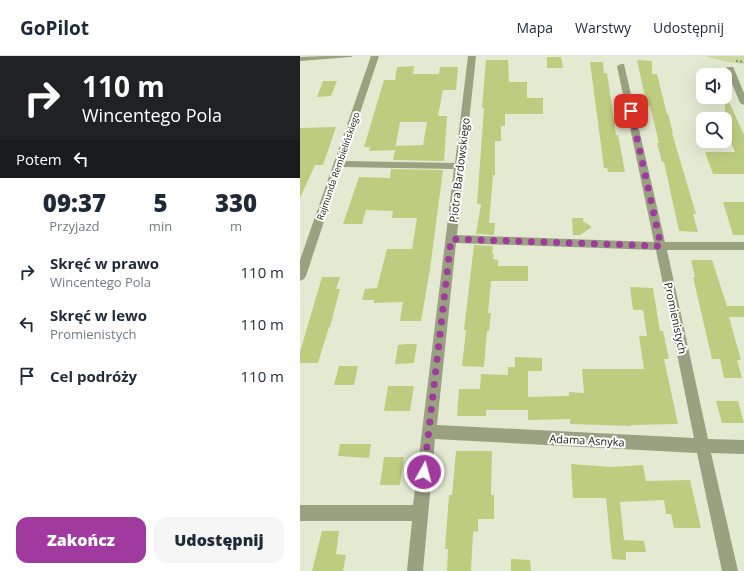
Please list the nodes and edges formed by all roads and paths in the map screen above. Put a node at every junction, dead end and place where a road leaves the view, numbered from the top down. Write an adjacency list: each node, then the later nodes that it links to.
1 (351, 56): 4 (lane)
2 (375, 56): 8 (street, Rajmunda Rembielińskiego)
3 (472, 56): 9 (street, Piotra Bardowskiego)
4 (300, 59)
5 (621, 66): 11 (street, Promienistych)
6 (732, 74): 7 (street)
7 (744, 104)
8 (339, 164): 9 (street); 13 (street, Rajmunda Rembielińskiego)
9 (460, 166): 10 (street, Piotra Bardowskiego)
10 (451, 239): 11 (street); 14 (street, Piotra Bardowskiego)
11 (661, 246): 12 (street); 15 (street, Promienistych)
12 (744, 246)
13 (300, 276)
14 (429, 432): 15 (street, Adama Asnyka); 18 (street, Piotra Bardowskiego)
15 (702, 446): 16 (street, Adama Asnyka); 20 (street, Promienistych)
16 (744, 447)
17 (300, 513): 18 (street)
18 (420, 513): 19 (street, Piotra Bardowskiego)
19 (415, 571)
20 (730, 571)

